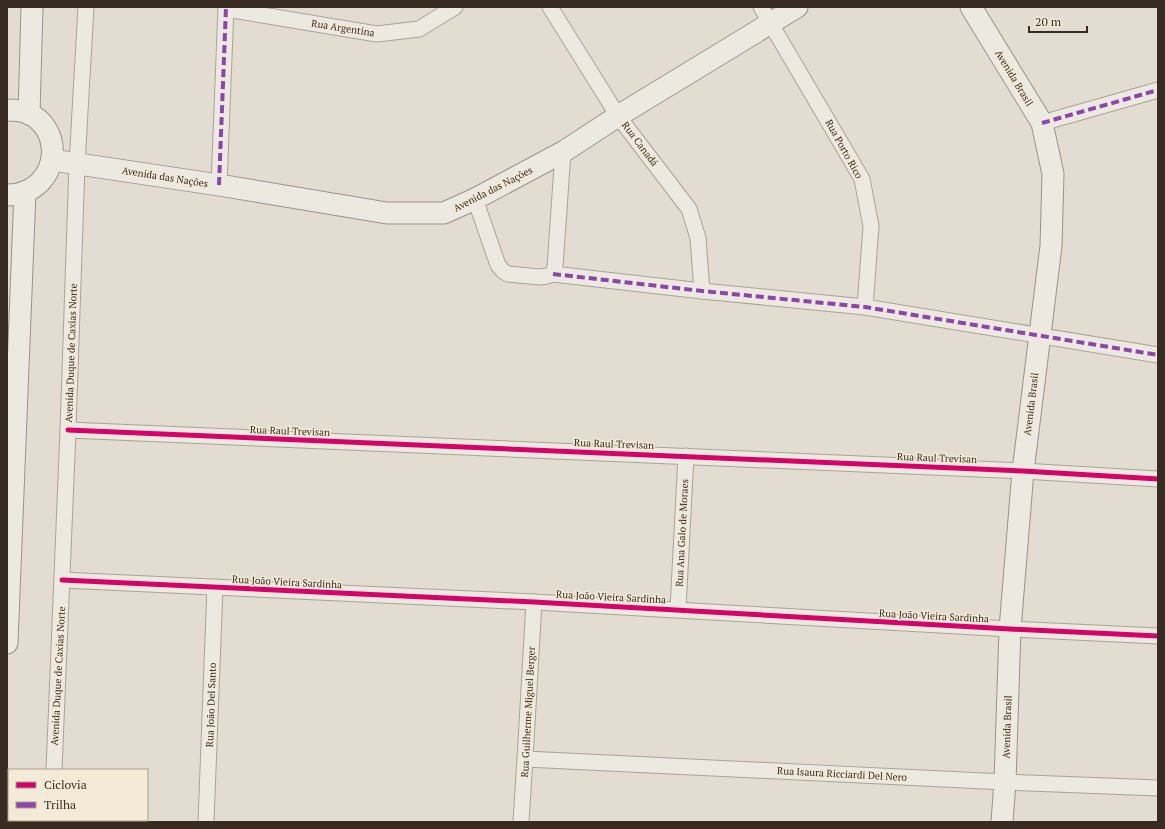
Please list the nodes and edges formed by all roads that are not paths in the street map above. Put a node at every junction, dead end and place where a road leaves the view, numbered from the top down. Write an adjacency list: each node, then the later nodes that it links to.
1 (32, 7): 11 (street)
2 (86, 7): 16 (street, Avenida Duque de Caxias Norte)
3 (455, 7): 7 (street, Rua Argentina)
4 (550, 7): 12 (street, Rua Canadá)
5 (797, 7): 8 (street, Avenida das Nações)
6 (972, 7): 13 (street, Avenida Brasil)
7 (226, 8): 17 (street)
8 (766, 15): 12 (street, Avenida das Nações); 22 (street, Rua Porto Rico)
9 (1158, 90): 13 (street)
10 (7, 110): 11 (street)
11 (29, 114): 15 (street)
12 (618, 116): 14 (street, Avenida das Nações); 21 (street, Rua Canadá)
13 (1042, 123): 23 (street, Avenida Brasil)
14 (563, 152): 19 (street, Avenida das Nações); 20 (street)
15 (52, 160): 16 (street, Avenida das Nações); 18 (street)
16 (77, 164): 17 (street, Avenida das Nações); 25 (street, Avenida Duque de Caxias Norte)
17 (219, 185): 19 (street, Avenida das Nações)
18 (16, 194): 35 (street)
19 (476, 199): 20 (street)
20 (553, 274): 21 (street)
21 (702, 291): 22 (street)
22 (865, 307): 23 (street)
23 (1040, 336): 24 (street); 27 (street, Avenida Brasil)
24 (1158, 355)
25 (68, 430): 26 (street, Rua Raul Trevisan); 29 (street, Avenida Duque de Caxias Norte)
26 (686, 456): 27 (street, Rua Raul Trevisan); 32 (street, Rua Ana Galo de Moraes)
27 (1023, 471): 28 (street, Rua Raul Trevisan); 33 (street, Avenida Brasil)
28 (1158, 479)
29 (62, 580): 30 (street, Rua João Vieira Sardinha); 37 (street, Avenida Duque de Caxias Norte)
30 (215, 587): 31 (street, Rua João Vieira Sardinha); 40 (street, Rua João Del Santo)
31 (534, 602): 32 (street, Rua João Vieira Sardinha); 36 (street, Rua Guilherme Miguel Berger)
32 (678, 609): 33 (street, Rua João Vieira Sardinha)
33 (1010, 629): 34 (street, Rua João Vieira Sardinha); 38 (street, Avenida Brasil)
34 (1158, 636)
35 (7, 643)
36 (525, 759): 38 (street, Rua Isaura Ricciardi Del Nero); 41 (street, Rua Guilherme Miguel Berger)
37 (54, 769)
38 (1005, 782): 39 (street, Rua Isaura Ricciardi Del Nero); 42 (street, Avenida Brasil)
39 (1158, 788)
40 (206, 822)
41 (520, 822)
42 (1002, 822)

